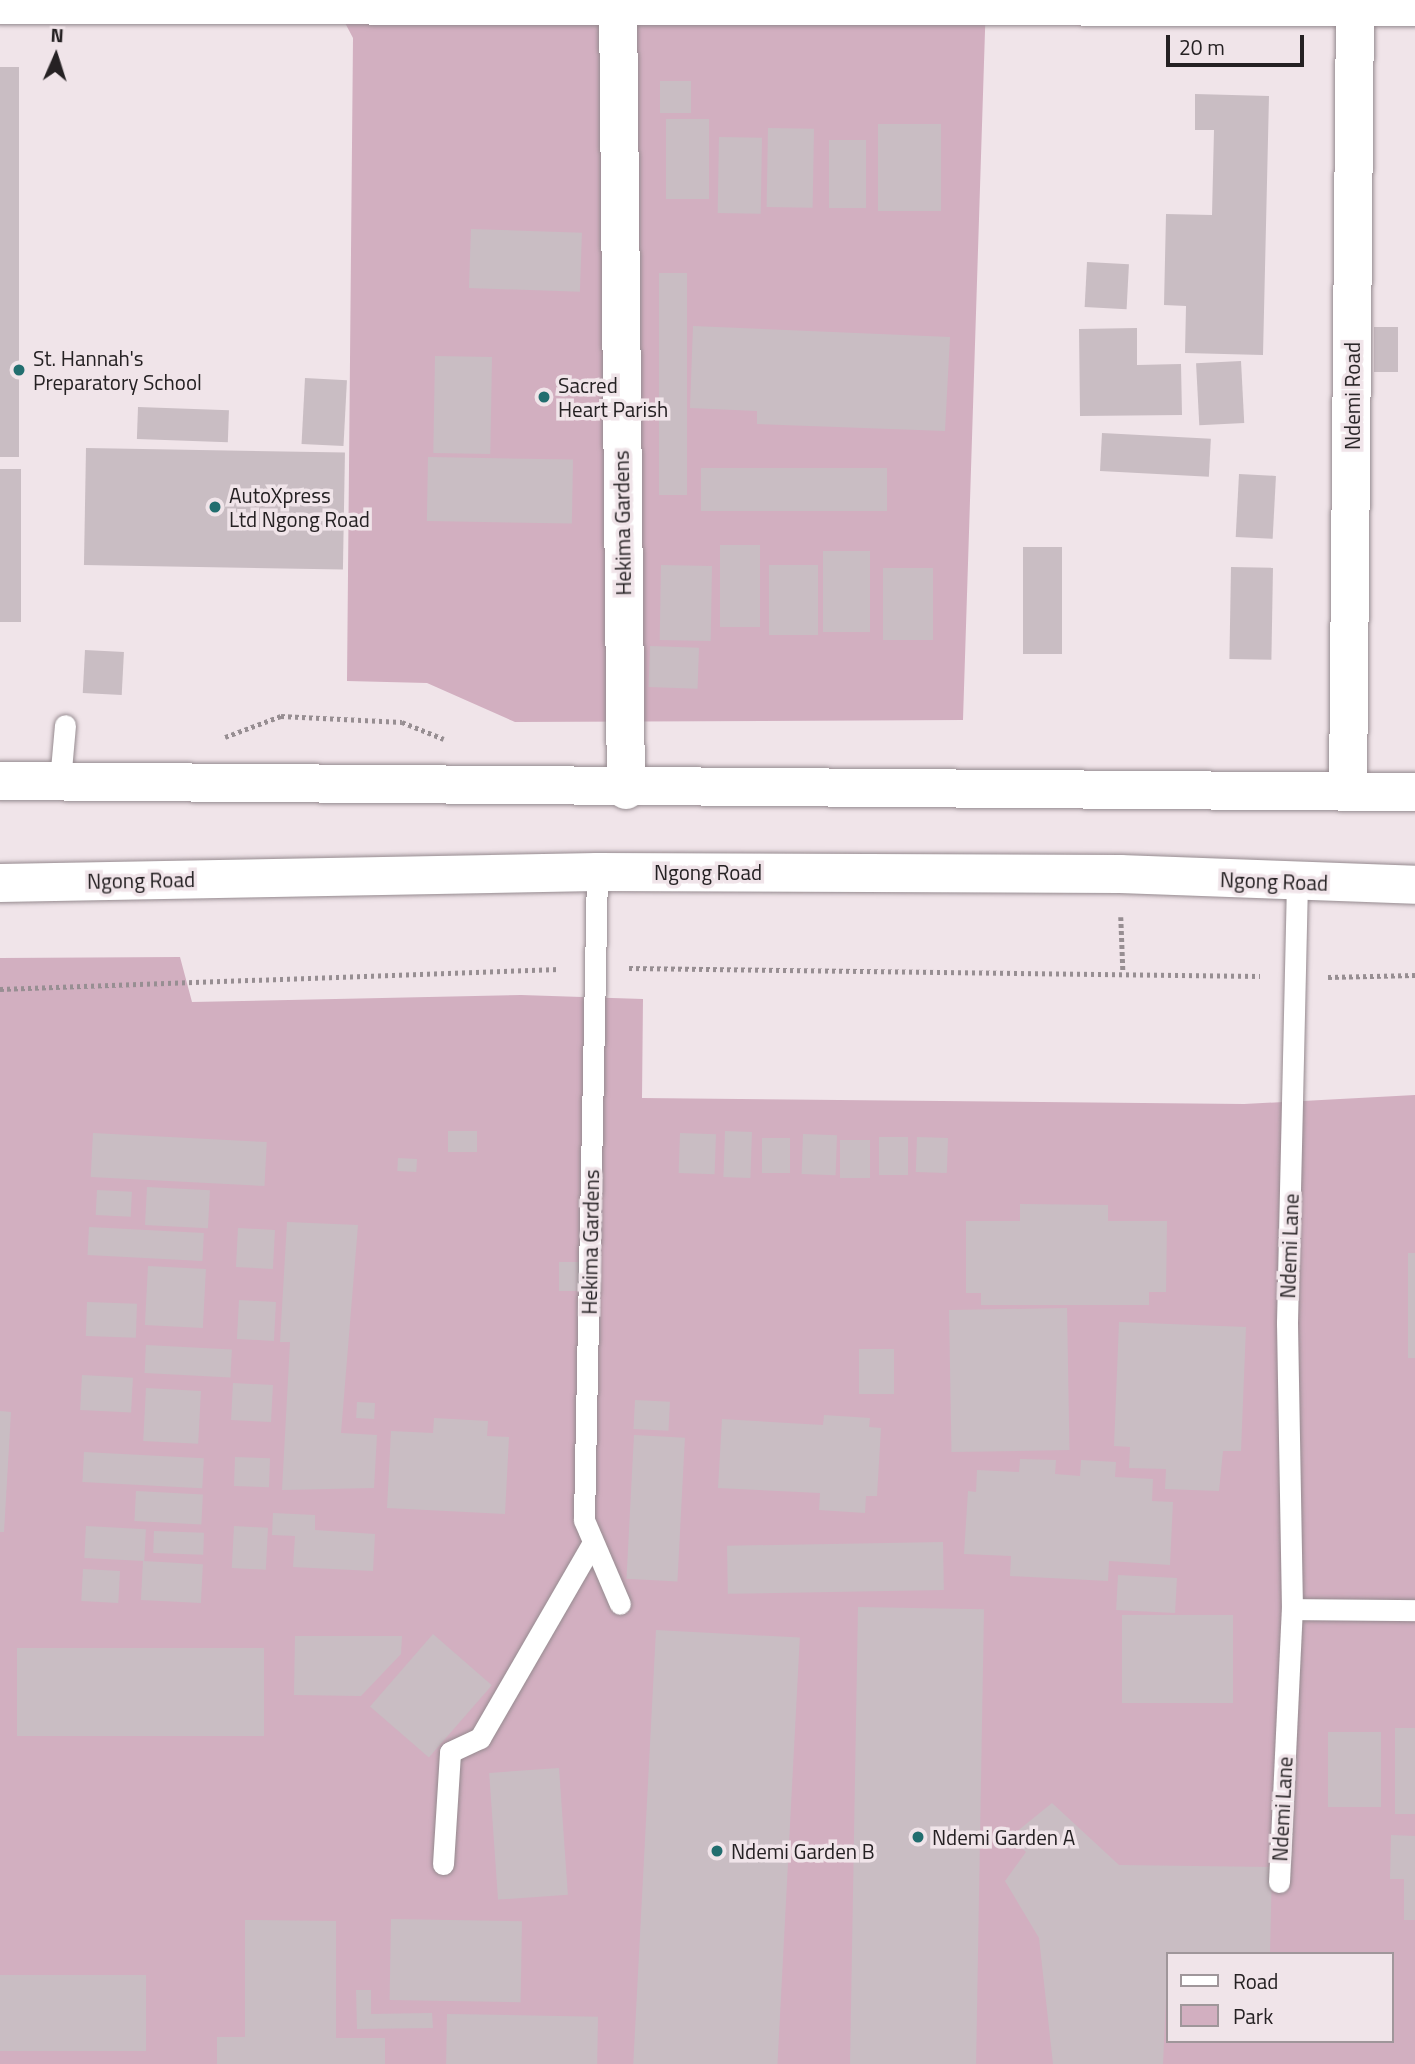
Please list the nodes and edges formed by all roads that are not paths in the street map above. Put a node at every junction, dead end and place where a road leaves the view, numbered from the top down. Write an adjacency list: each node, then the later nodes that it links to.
1 (286, 2): 2 (street); 4 (street)
2 (618, 3): 3 (street); 9 (street, Hekima Gardens)
3 (1355, 3): 5 (street); 10 (street, Ndemi Road)
4 (0, 5)
5 (1415, 7)
6 (65, 725): 8 (lane)
7 (0, 781): 8 (street)
8 (60, 781): 9 (street)
9 (626, 790): 10 (street)
10 (1349, 792): 11 (street)
11 (1415, 792)
12 (597, 872): 13 (street, Ngong Road); 14 (street, Ngong Road); 16 (lane, Hekima Gardens)
13 (1297, 882): 15 (street, Ngong Road); 18 (lane, Ndemi Lane)
14 (0, 883)
15 (1415, 885)
16 (592, 1546): 17 (lane, Hekima Gardens); 20 (lane)
17 (620, 1604)
18 (1292, 1609): 19 (lane); 21 (lane, Ndemi Lane)
19 (1415, 1610)
20 (443, 1864)
21 (1279, 1882)

